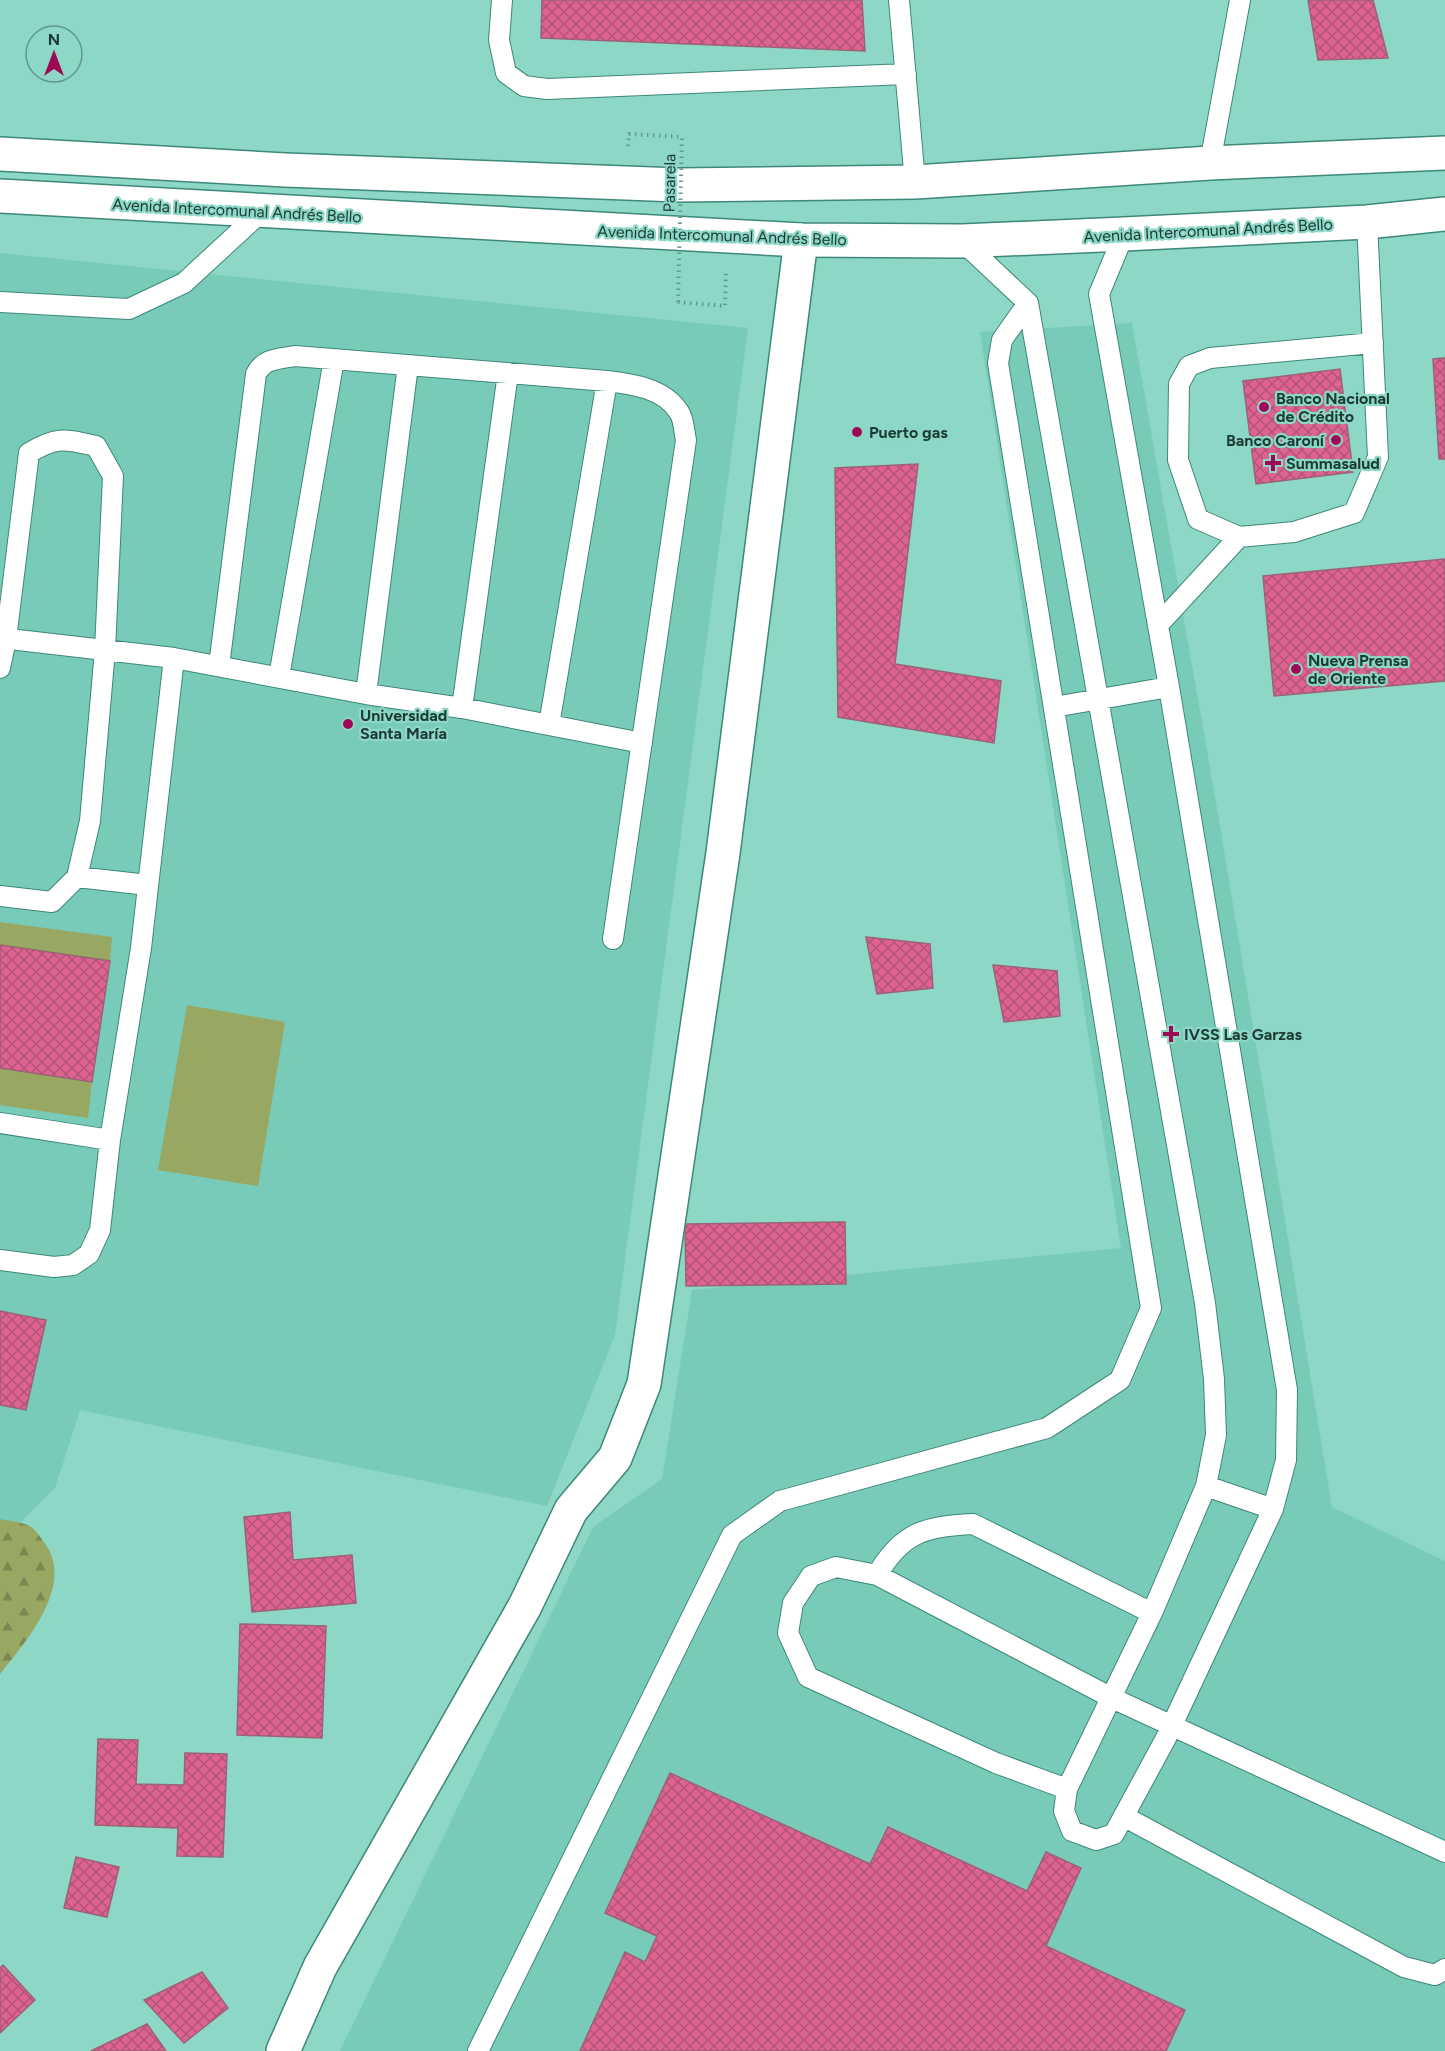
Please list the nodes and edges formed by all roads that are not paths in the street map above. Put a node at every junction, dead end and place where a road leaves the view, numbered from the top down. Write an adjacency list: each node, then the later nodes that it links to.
1 (502, 0): 4 (lane)
2 (899, 0): 4 (lane)
3 (1240, 0): 7 (lane)
4 (906, 74): 8 (lane)
5 (1445, 153): 7 (main road)
6 (0, 154): 8 (main road)
7 (1210, 163): 8 (main road)
8 (915, 182)
9 (0, 196): 10 (main road, Avenida Intercomunal Andrés Bello)
10 (262, 211): 14 (main road, Avenida Intercomunal Andrés Bello); 16 (lane)
11 (1445, 214): 12 (main road, Avenida Intercomunal Andrés Bello)
12 (1367, 222): 13 (main road, Avenida Intercomunal Andrés Bello); 18 (lane)
13 (1124, 234): 15 (main road, Avenida Intercomunal Andrés Bello); 24 (lane)
14 (801, 240): 15 (main road, Avenida Intercomunal Andrés Bello); 55 (main road)
15 (962, 241): 17 (lane)
16 (0, 302)
17 (1028, 303): 33 (lane); 34 (lane)
18 (1373, 343): 23 (lane); 23 (lane)
19 (334, 359): 20 (lane); 28 (lane); 30 (lane)
20 (408, 365): 21 (lane); 32 (lane)
21 (508, 373): 22 (lane); 35 (lane)
22 (607, 381): 36 (lane); 37 (lane)
23 (1239, 537): 24 (lane)
24 (1158, 625): 31 (lane)
25 (3, 638): 26 (lane); 26 (lane); 29 (lane)
26 (105, 650): 27 (lane); 38 (lane)
27 (174, 658): 28 (lane); 39 (lane)
28 (219, 666): 30 (lane)
29 (0, 668)
30 (279, 677): 32 (lane)
31 (1169, 687): 33 (lane); 46 (lane)
32 (366, 694): 35 (lane)
33 (1099, 700): 34 (lane); 45 (lane)
34 (1054, 707): 56 (lane)
35 (462, 708): 36 (lane)
36 (549, 725): 37 (lane)
37 (642, 743): 41 (lane)
38 (77, 877): 39 (lane); 40 (lane)
39 (148, 885): 43 (lane)
40 (0, 896)
41 (613, 939)
42 (0, 1123): 43 (lane)
43 (110, 1140): 44 (lane)
44 (0, 1260)
45 (1206, 1486): 46 (lane); 48 (lane)
46 (1273, 1509): 50 (lane)
47 (877, 1575): 48 (lane); 49 (lane); 51 (lane)
48 (1152, 1613): 49 (lane)
49 (1112, 1698): 50 (lane); 51 (lane)
50 (1173, 1724): 52 (lane); 53 (lane)
51 (1067, 1789): 52 (lane)
52 (1125, 1817): 54 (lane)
53 (1445, 1852)
54 (1445, 1969)
55 (283, 2051)
56 (478, 2051)

